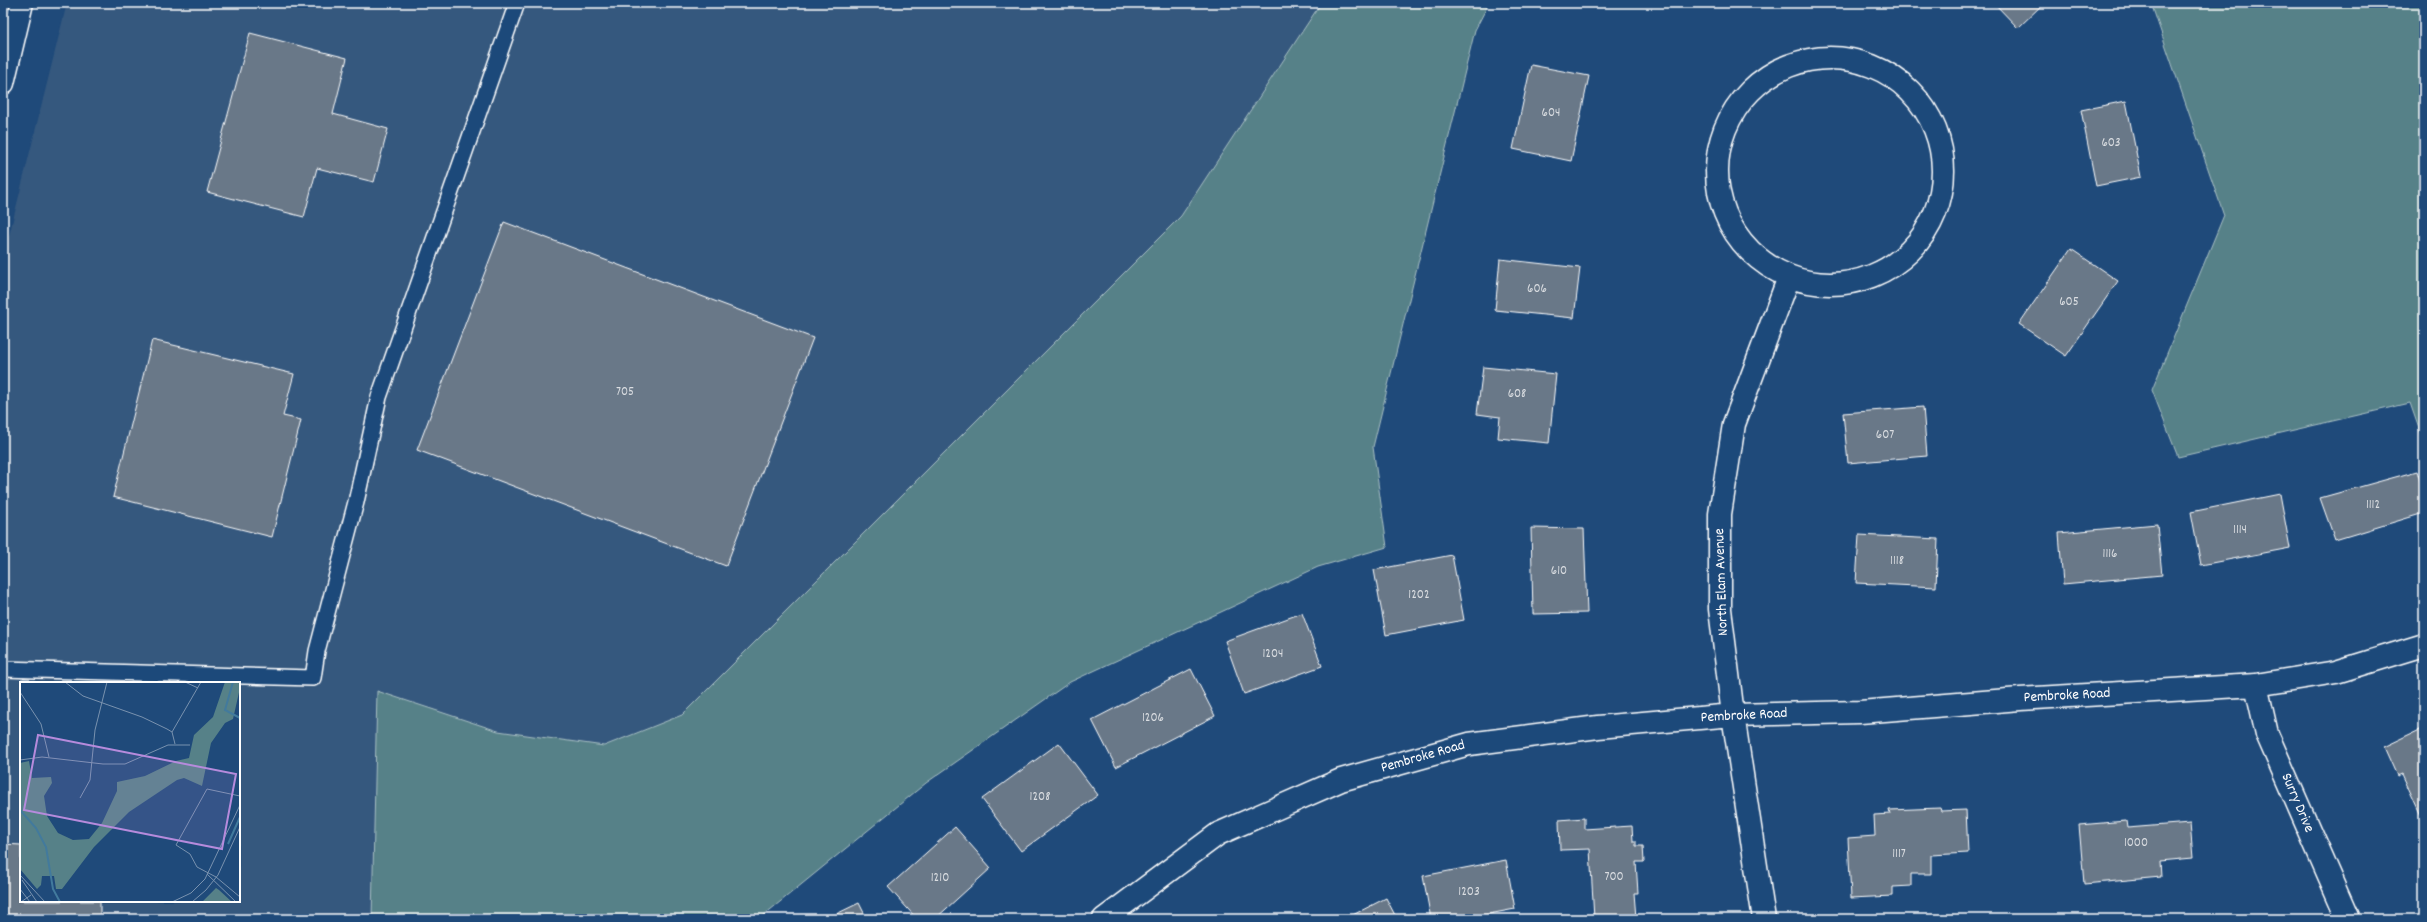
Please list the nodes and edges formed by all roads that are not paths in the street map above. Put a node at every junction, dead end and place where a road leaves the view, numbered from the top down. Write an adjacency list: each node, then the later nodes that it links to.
1 (22, 3): 3 (street)
2 (517, 3): 6 (lane)
3 (3, 83)
4 (1789, 277): 4 (street); 8 (street, North Elam Avenue)
5 (2424, 645): 7 (street, Pembroke Road)
6 (3, 669)
7 (2256, 685): 8 (street, Pembroke Road); 11 (street, Surry Drive)
8 (1733, 715): 9 (street, Pembroke Road); 10 (street, North Elam Avenue)
9 (1104, 919)
10 (1764, 919)
11 (2348, 919)

